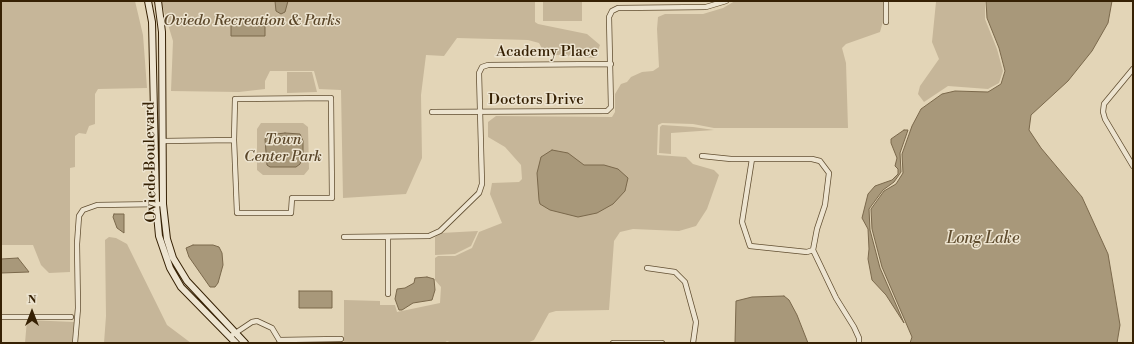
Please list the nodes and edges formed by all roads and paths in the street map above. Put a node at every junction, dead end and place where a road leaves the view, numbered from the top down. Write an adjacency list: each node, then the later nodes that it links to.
1 (148, 1): 12 (street, Oviedo Boulevard)
2 (158, 1): 11 (street, Oviedo Boulevard)
3 (726, 1): 6 (street)
4 (886, 1): 5 (street)
5 (886, 22)
6 (611, 64): 9 (street, Academy Place); 9 (street, Doctors Drive)
7 (1133, 69): 15 (street)
8 (432, 112): 9 (street)
9 (480, 112): 19 (street, Doctors Drive)
10 (234, 140): 10 (street); 11 (street)
11 (163, 141): 12 (street); 17 (street, Oviedo Boulevard)
12 (155, 154): 16 (street, Oviedo Boulevard)
13 (702, 156): 14 (street)
14 (752, 159): 20 (street); 20 (street)
15 (1133, 166)
16 (156, 204): 17 (street); 25 (street, Oviedo Boulevard); 28 (street)
17 (163, 204): 25 (street, Oviedo Boulevard)
18 (344, 236): 19 (street, Doctors Drive)
19 (388, 237): 22 (street)
20 (814, 250): 35 (street)
21 (647, 268): 34 (street)
22 (388, 294)
23 (1, 317): 24 (street)
24 (71, 317)
25 (234, 334): 27 (street); 29 (street, Oviedo Boulevard); 30 (street, Oviedo Boulevard)
26 (341, 338): 27 (street)
27 (280, 341)
28 (75, 343)
29 (236, 343)
30 (245, 343)
31 (613, 343): 32 (street)
32 (625, 343): 33 (street)
33 (662, 343)
34 (693, 343)
35 (859, 343)

